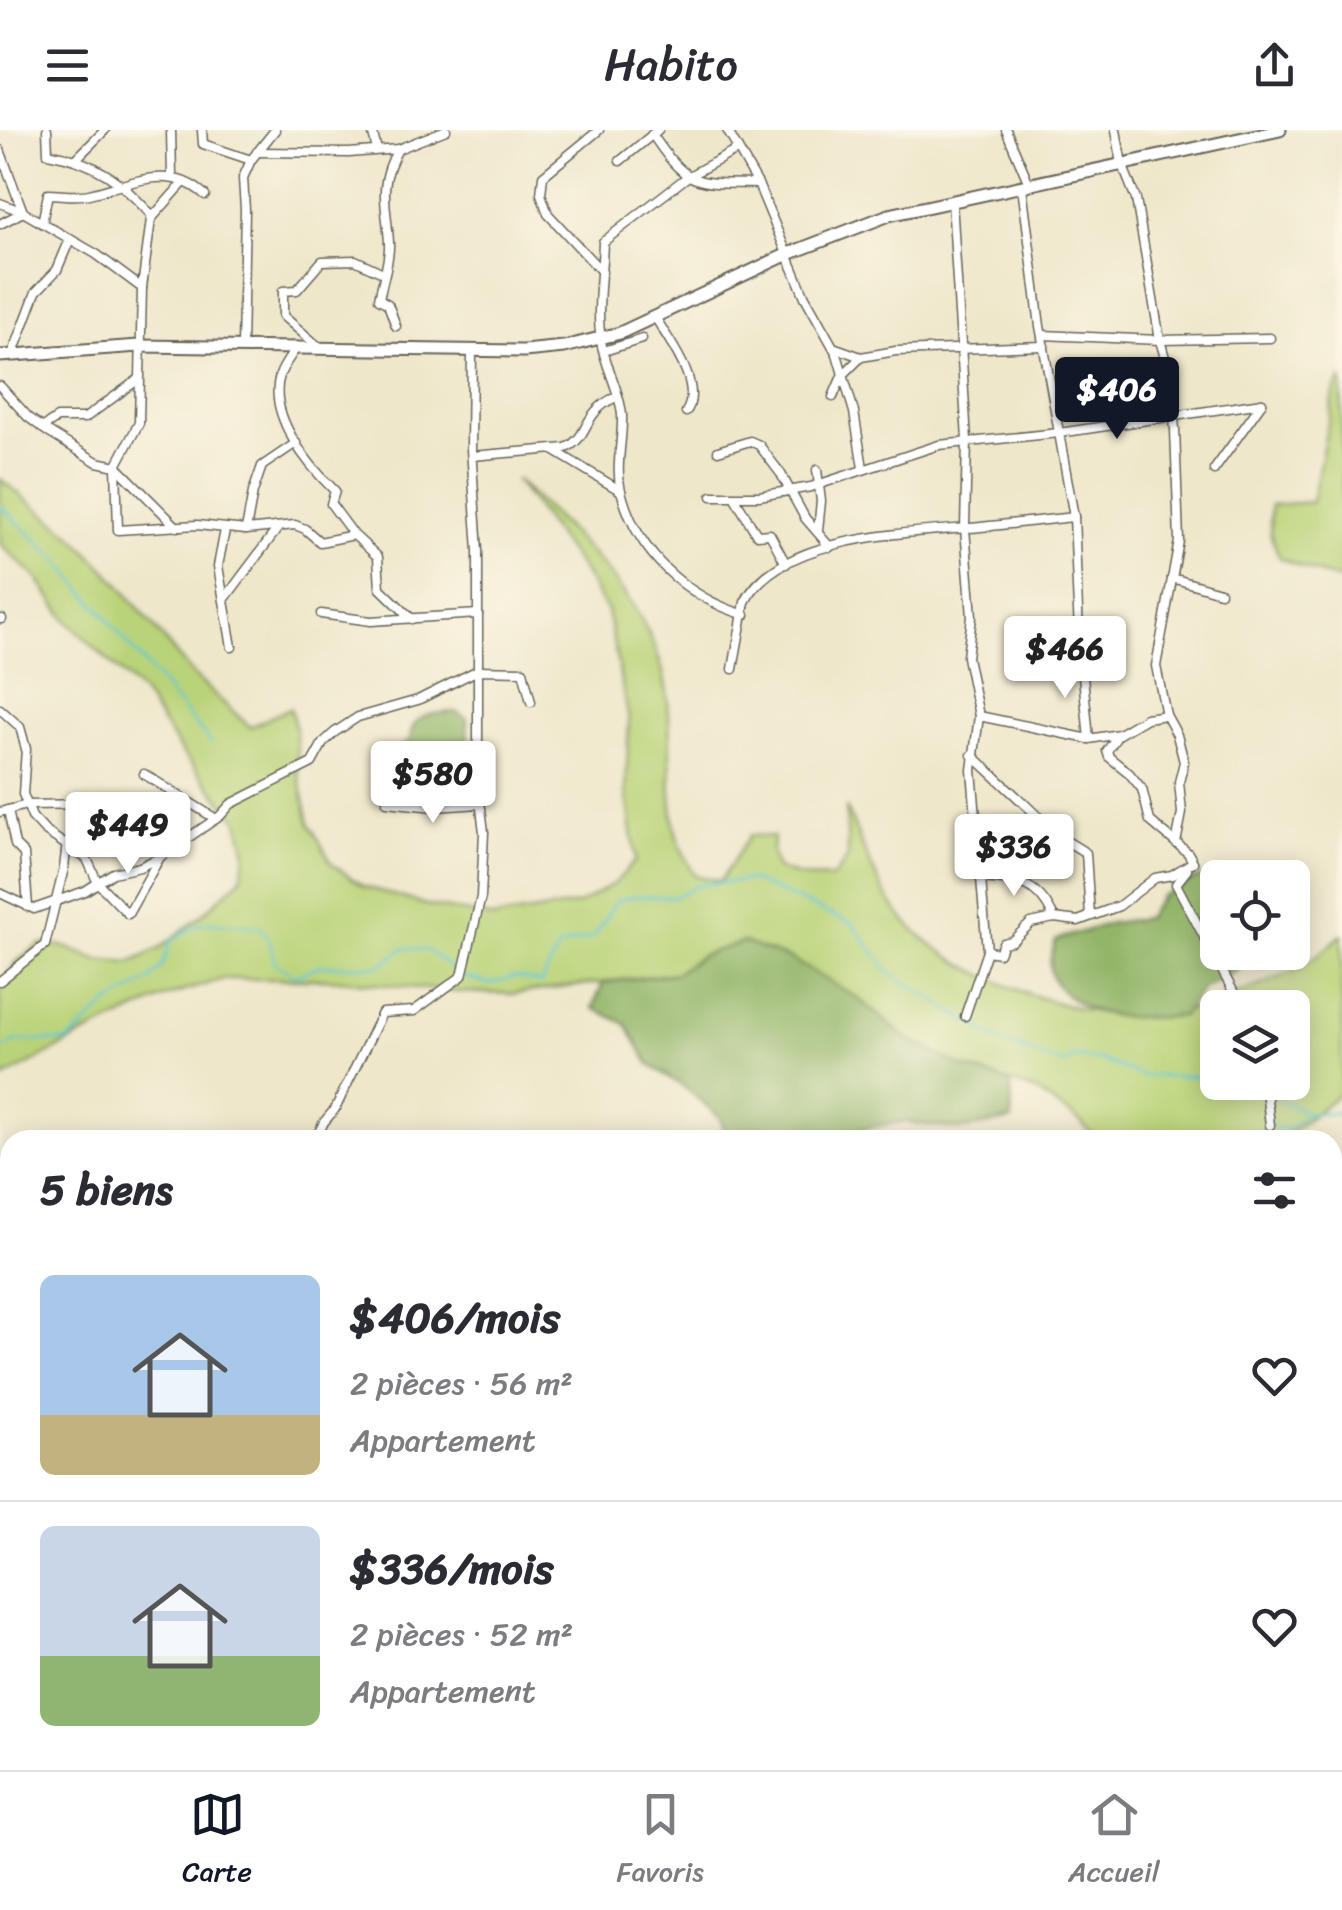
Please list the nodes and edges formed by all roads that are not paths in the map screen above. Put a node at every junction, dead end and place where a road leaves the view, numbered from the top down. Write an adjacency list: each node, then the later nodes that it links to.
1 (47, 130): 19 (street)
2 (105, 130): 19 (street)
3 (171, 130): 23 (street)
4 (202, 130): 18 (street)
5 (275, 130): 18 (street)
6 (372, 130): 16 (street)
7 (446, 130): 14 (street)
8 (600, 130): 38 (street)
9 (728, 130): 17 (street)
10 (1006, 130): 28 (street)
11 (1116, 130): 21 (street)
12 (1280, 130): 21 (street)
13 (655, 132): 20 (street); 24 (street)
14 (398, 149): 16 (street); 39 (street)
15 (0, 150): 22 (street)
16 (377, 150): 18 (street)
17 (737, 150): 24 (street); 27 (street)
18 (254, 156): 50 (street)
19 (77, 158): 26 (street)
20 (620, 162)
21 (1122, 164): 28 (street); 46 (street)
22 (4, 171): 32 (street)
23 (172, 176): 25 (street); 26 (street)
24 (687, 177): 27 (street); 38 (street)
25 (184, 182): 29 (street); 33 (street)
26 (123, 183): 33 (street); 34 (street)
27 (758, 184): 37 (street)
28 (1026, 186): 30 (street); 43 (street)
29 (205, 195)
30 (952, 201): 37 (street); 55 (street)
31 (0, 203): 32 (street)
32 (23, 212): 34 (street); 35 (street)
33 (154, 217): 40 (street)
34 (42, 223): 36 (street)
35 (0, 224)
36 (70, 239): 40 (street); 56 (street)
37 (788, 254): 41 (street); 51 (street)
38 (602, 272): 47 (street)
39 (383, 273): 42 (street); 53 (street)
40 (142, 288): 48 (street)
41 (656, 317): 47 (street); 63 (street)
42 (396, 326)
43 (1042, 334): 46 (street); 49 (street)
44 (1270, 338): 46 (street)
45 (642, 339): 47 (street)
46 (1160, 340): 64 (street)
47 (602, 345): 54 (street); 61 (street)
48 (140, 346): 50 (street); 56 (street); 59 (street)
49 (1044, 346): 55 (street); 66 (street)
50 (242, 347): 52 (street)
51 (833, 347): 57 (street); 58 (street)
52 (296, 348): 53 (street); 68 (street)
53 (320, 348): 54 (street)
54 (472, 350): 71 (street)
55 (958, 350): 57 (street); 67 (street)
56 (6, 356)
57 (861, 357): 58 (street)
58 (842, 376): 62 (street); 73 (street)
59 (139, 379): 65 (street); 72 (street)
60 (0, 386): 65 (street)
61 (616, 397): 69 (street); 77 (street)
62 (833, 397)
63 (686, 412)
64 (1174, 418): 66 (street); 75 (street); 91 (street)
65 (42, 428): 72 (street)
66 (1059, 432): 67 (street); 81 (street)
67 (966, 440): 73 (street); 84 (street)
68 (296, 443): 86 (street); 88 (street)
69 (554, 450): 71 (street); 77 (street)
70 (718, 451): 78 (street)
71 (472, 456): 95 (street)
72 (116, 466): 82 (street); 82 (street)
73 (863, 468): 76 (street)
74 (817, 470): 76 (street)
75 (1214, 470)
76 (818, 486): 78 (street); 87 (street)
77 (621, 491): 96 (street)
78 (789, 491): 80 (street); 87 (street)
79 (712, 496): 80 (street)
80 (735, 498): 90 (street)
81 (1074, 517): 84 (street); 106 (street)
82 (178, 527): 85 (street)
83 (278, 528): 86 (street); 88 (street); 93 (street)
84 (965, 528): 89 (street); 104 (street)
85 (225, 530): 86 (street); 93 (street)
86 (246, 530)
87 (818, 531): 89 (street)
88 (354, 535): 97 (street)
89 (830, 547): 90 (street)
90 (786, 564): 96 (street)
91 (1172, 578): 92 (street); 103 (street)
92 (1220, 592)
93 (224, 600): 98 (street)
94 (322, 614): 97 (street)
95 (478, 614): 97 (street); 100 (street)
96 (745, 615): 99 (street)
97 (412, 619)
98 (232, 647)
99 (733, 668)
100 (478, 670): 101 (street); 110 (street); 113 (street)
101 (531, 702)
102 (0, 708): 111 (street)
103 (1166, 715): 105 (street); 116 (street)
104 (979, 716): 106 (street); 107 (street)
105 (1120, 734): 106 (street); 116 (street)
106 (1089, 740)
107 (972, 754): 119 (street); 124 (street)
108 (144, 774): 113 (street)
109 (387, 802): 110 (street)
110 (480, 804): 132 (street)
111 (27, 805): 112 (street); 114 (street); 115 (street)
112 (4, 811): 123 (street)
113 (216, 819): 117 (street)
114 (152, 821)
115 (66, 843): 120 (street); 122 (street)
116 (1176, 843): 118 (street)
117 (160, 857): 120 (street); 120 (street)
118 (1193, 862): 124 (street); 128 (street)
119 (980, 878): 125 (street); 126 (street)
120 (98, 883): 122 (street)
121 (0, 893): 123 (street)
122 (56, 904): 123 (street); 127 (street)
123 (28, 907)
124 (1090, 916): 125 (street)
125 (1054, 918): 126 (street)
126 (987, 950): 129 (street)
127 (0, 982)
128 (1231, 990)
129 (965, 1016)
130 (1267, 1100): 131 (street)
131 (1270, 1125)
132 (320, 1130)

